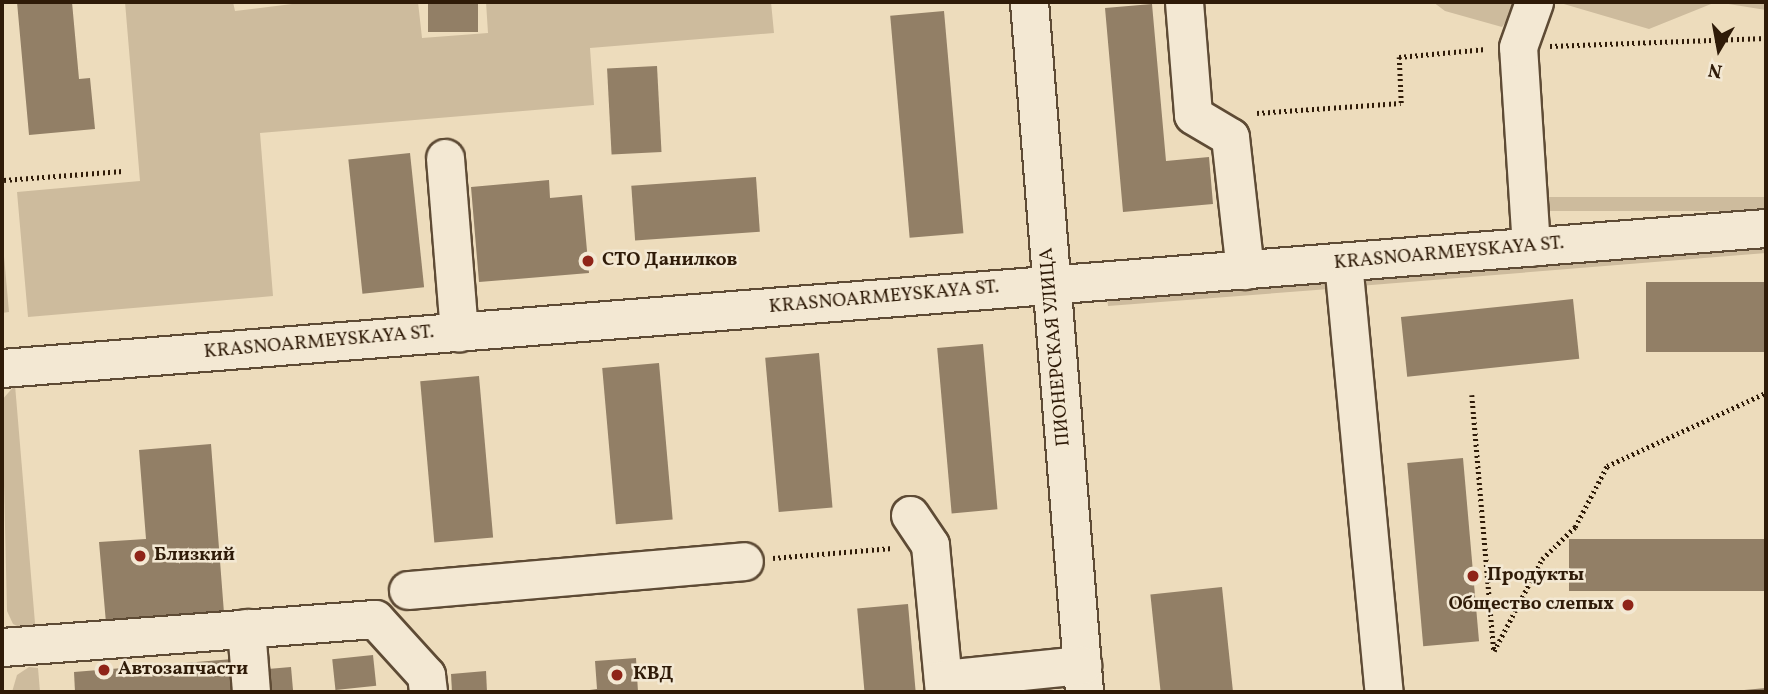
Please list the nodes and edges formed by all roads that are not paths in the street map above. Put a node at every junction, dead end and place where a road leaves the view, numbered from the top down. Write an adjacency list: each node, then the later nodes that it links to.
1 (1029, 2): 9 (street, ПИОНЕРСКАЯ УЛИЦА)
2 (1184, 2): 8 (street)
3 (1534, 2): 6 (street)
4 (444, 158): 10 (street)
5 (1766, 228): 6 (street, KRASNOARMEYSKAYA ST.)
6 (1531, 247): 7 (street, KRASNOARMEYSKAYA ST.)
7 (1343, 262): 8 (street, KRASNOARMEYSKAYA ST.); 21 (street)
8 (1244, 270): 9 (street, KRASNOARMEYSKAYA ST.)
9 (1051, 285): 10 (street, KRASNOARMEYSKAYA ST.); 17 (street, ПИОНЕРСКАЯ УЛИЦА)
10 (459, 332): 11 (street, KRASNOARMEYSKAYA ST.)
11 (2, 368)
12 (910, 515): 18 (street)
13 (744, 561): 14 (street)
14 (408, 590)
15 (246, 628): 16 (street); 19 (street); 20 (street)
16 (2, 647)
17 (1083, 679): 18 (street)
18 (943, 686)
19 (251, 692)
20 (428, 692)
21 (1384, 692)

